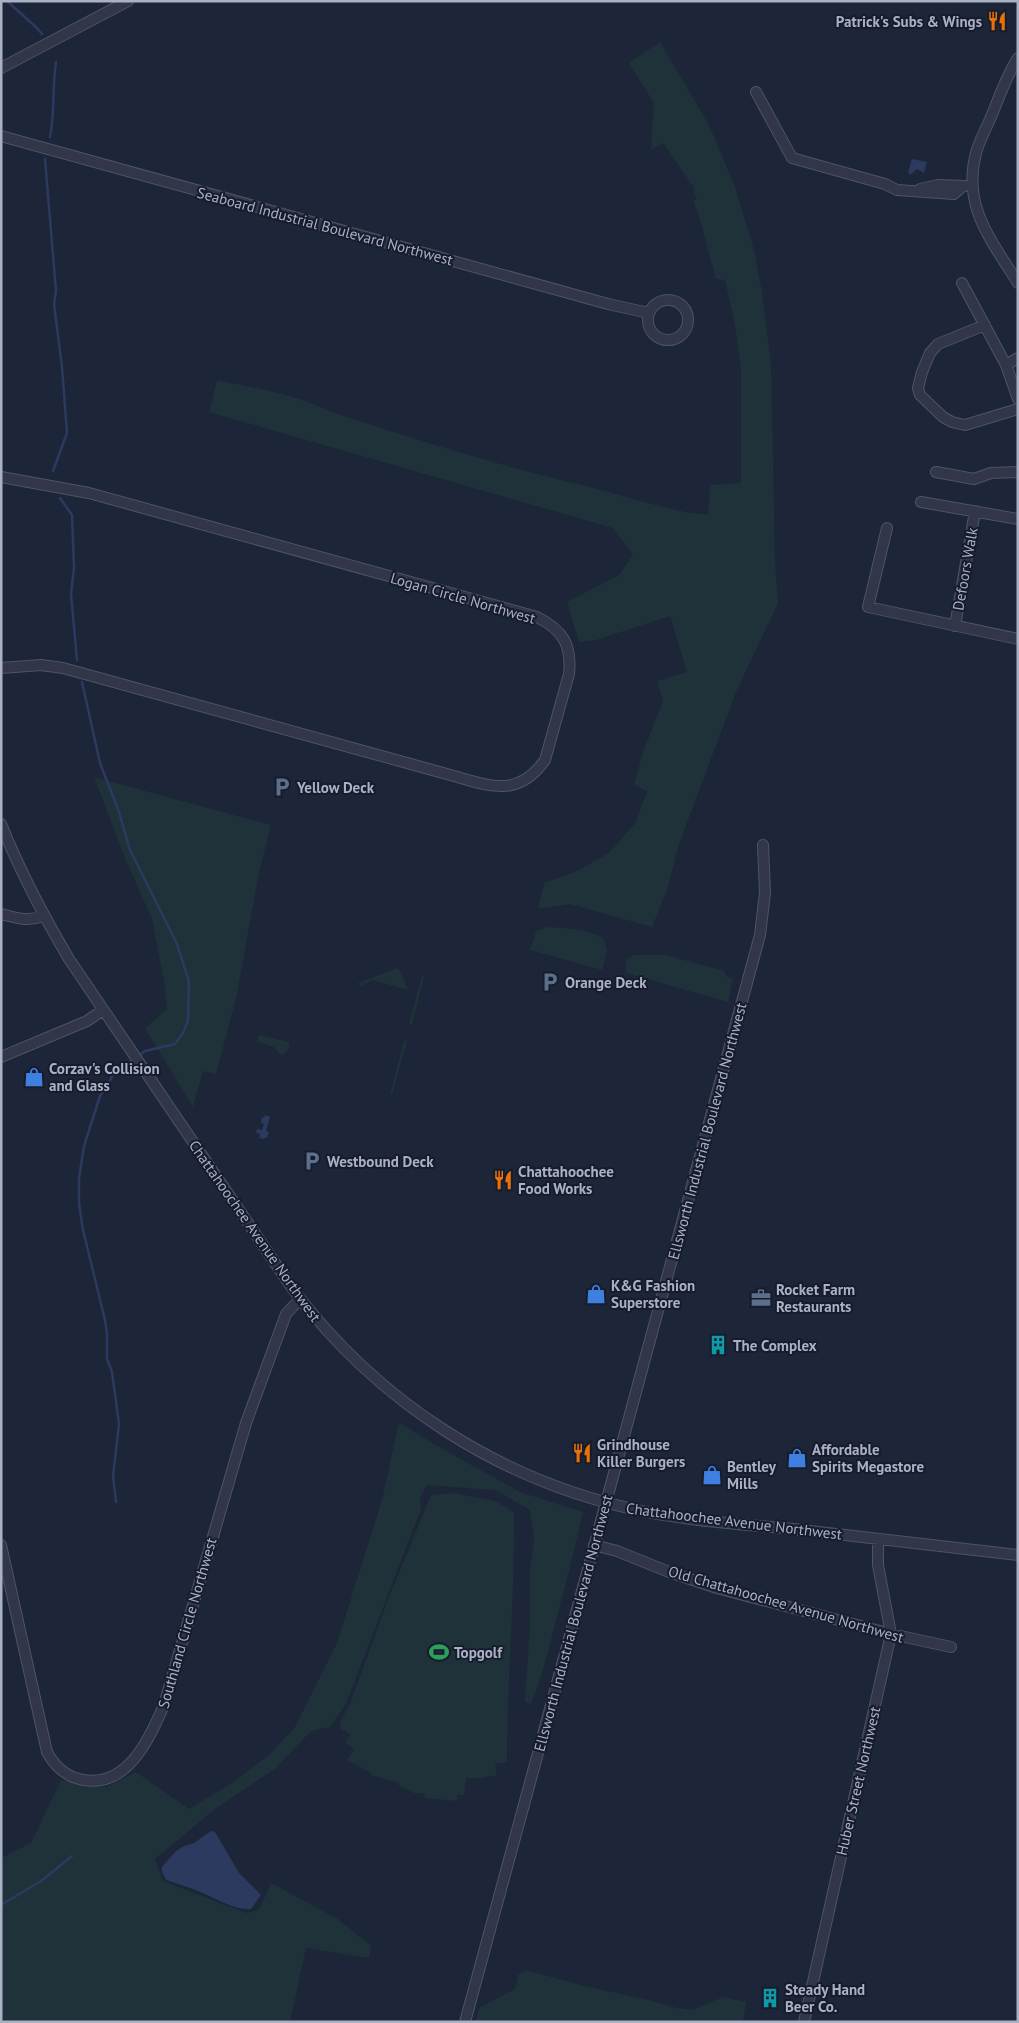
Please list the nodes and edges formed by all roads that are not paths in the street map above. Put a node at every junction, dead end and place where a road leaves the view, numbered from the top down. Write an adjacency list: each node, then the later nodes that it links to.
1 (128, 1): 3 (street)
2 (1018, 58): 6 (street)
3 (1, 68)
4 (756, 92): 7 (street)
5 (1, 136): 10 (street, Seaboard Industrial Boulevard Northwest)
6 (968, 185): 7 (street); 7 (street); 9 (street)
7 (912, 190)
8 (962, 283): 11 (street)
9 (1018, 283)
10 (649, 313): 10 (street)
11 (985, 325): 13 (street); 15 (street)
12 (1018, 358): 13 (street)
13 (1008, 370): 14 (street)
14 (1018, 399)
15 (1018, 408)
16 (936, 472): 17 (street)
17 (1018, 472)
18 (1, 477): 25 (street, Logan Circle Northwest)
19 (922, 502): 20 (street, Defoors Walk)
20 (975, 511): 21 (street, Defoors Walk); 23 (street, Defoors Walk)
21 (1018, 519)
22 (886, 528): 23 (street, Defoors Walk)
23 (955, 626): 24 (street, Defoors Walk)
24 (1018, 639)
25 (1, 668)
26 (1, 824): 29 (street, Chattahoochee Avenue Northwest)
27 (763, 845): 33 (street, Ellsworth Industrial Boulevard Northwest)
28 (1, 914): 29 (street)
29 (43, 916): 30 (street, Chattahoochee Avenue Northwest)
30 (103, 1010): 31 (street); 32 (street, Chattahoochee Avenue Northwest)
31 (1, 1057)
32 (300, 1299): 33 (street, Chattahoochee Avenue Northwest); 35 (street, Southland Circle Northwest)
33 (606, 1502): 34 (street, Chattahoochee Avenue Northwest); 36 (street, Ellsworth Industrial Boulevard Northwest)
34 (878, 1539): 37 (street, Chattahoochee Avenue Northwest); 38 (street, Huber Street Northwest)
35 (1, 1545)
36 (594, 1545): 38 (street, Old Chattahoochee Avenue Northwest); 40 (street, Ellsworth Industrial Boulevard Northwest)
37 (1018, 1555)
38 (891, 1634): 39 (street, Old Chattahoochee Avenue Northwest); 41 (street, Huber Street Northwest)
39 (951, 1647)
40 (465, 2022)
41 (804, 2022)

